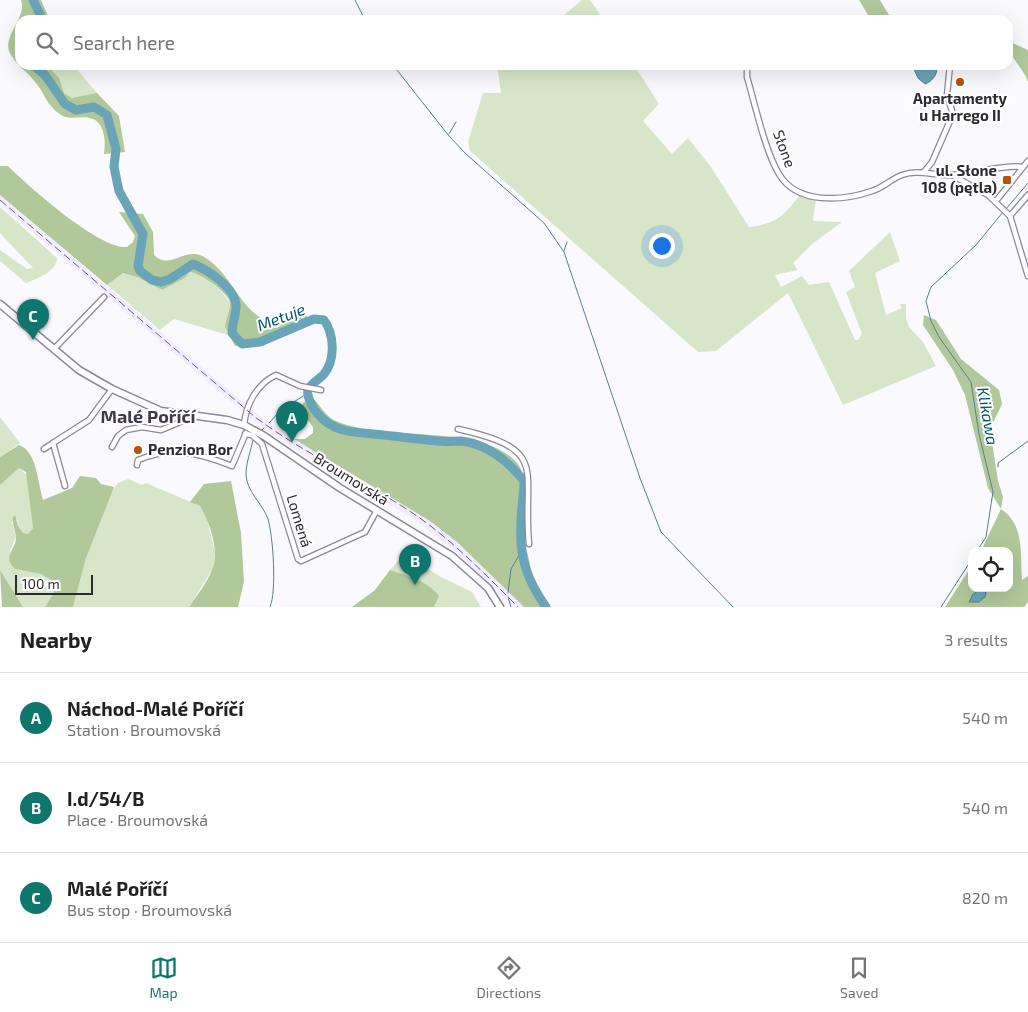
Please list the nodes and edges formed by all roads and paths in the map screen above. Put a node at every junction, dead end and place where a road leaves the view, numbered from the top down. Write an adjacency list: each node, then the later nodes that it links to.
1 (747, 70): 5 (street, Słone)
2 (950, 70): 5 (street)
3 (1028, 161): 4 (street)
4 (1022, 167): 6 (street, Słone); 8 (street)
5 (924, 172): 6 (street, Słone)
6 (951, 175): 8 (street, Słone)
7 (1028, 194): 9 (street)
8 (996, 201): 9 (street)
9 (1008, 214): 10 (street)
10 (1028, 276)
11 (104, 297): 13 (street)
12 (0, 304): 13 (main road, Broumovská)
13 (54, 349): 14 (main road, Broumovská)
14 (112, 389): 16 (main road, Broumovská); 20 (street)
15 (321, 390): 17 (street)
16 (186, 415): 17 (main road, Broumovská); 21 (street)
17 (246, 426): 19 (street); 25 (main road, Broumovská)
18 (458, 429): 26 (street)
19 (246, 434): 23 (street); 25 (street, Lomená)
20 (53, 443): 22 (street); 24 (street)
21 (112, 447)
22 (44, 449)
23 (137, 465)
24 (64, 486)
25 (377, 510): 27 (main road, Broumovská)
26 (529, 544)
27 (500, 607)

